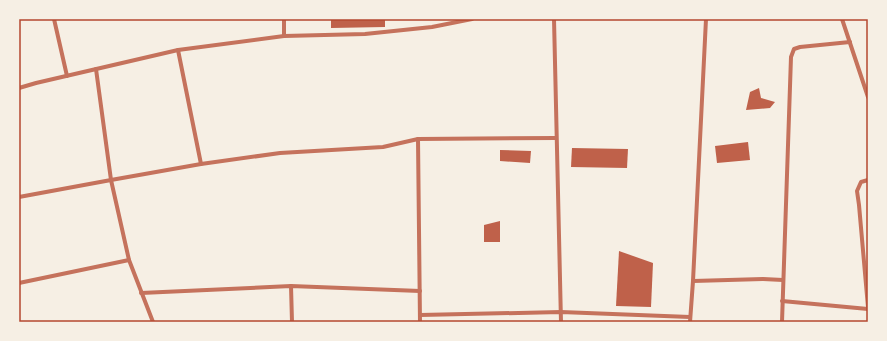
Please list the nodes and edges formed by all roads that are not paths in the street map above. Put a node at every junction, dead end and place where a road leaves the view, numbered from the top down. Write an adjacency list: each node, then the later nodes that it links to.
1 (54, 19): 11 (street)
2 (284, 19): 7 (street)
3 (472, 19): 7 (street)
4 (554, 19): 14 (street)
5 (706, 19): 22 (street)
6 (842, 19): 8 (street)
7 (284, 36): 9 (street)
8 (850, 42): 13 (street); 21 (street)
9 (178, 50): 10 (street); 16 (street)
10 (96, 69): 11 (street); 17 (street)
11 (67, 76): 12 (street)
12 (19, 88)
13 (868, 96)
14 (556, 138): 15 (street); 29 (street)
15 (418, 139): 16 (street); 25 (street)
16 (201, 164): 17 (street)
17 (111, 180): 19 (street); 20 (street)
18 (868, 180): 28 (street)
19 (19, 197)
20 (129, 260): 23 (street); 26 (street)
21 (783, 280): 22 (street); 27 (street)
22 (693, 281): 31 (street)
23 (19, 283)
24 (291, 286): 25 (street); 26 (street); 33 (street)
25 (420, 291): 30 (street)
26 (141, 293): 32 (street)
27 (782, 301): 28 (street); 36 (street)
28 (868, 308)
29 (560, 312): 30 (street); 31 (street); 35 (street)
30 (420, 315): 34 (street)
31 (690, 320)
32 (153, 322)
33 (292, 322)
34 (420, 322)
35 (561, 322)
36 (782, 322)

